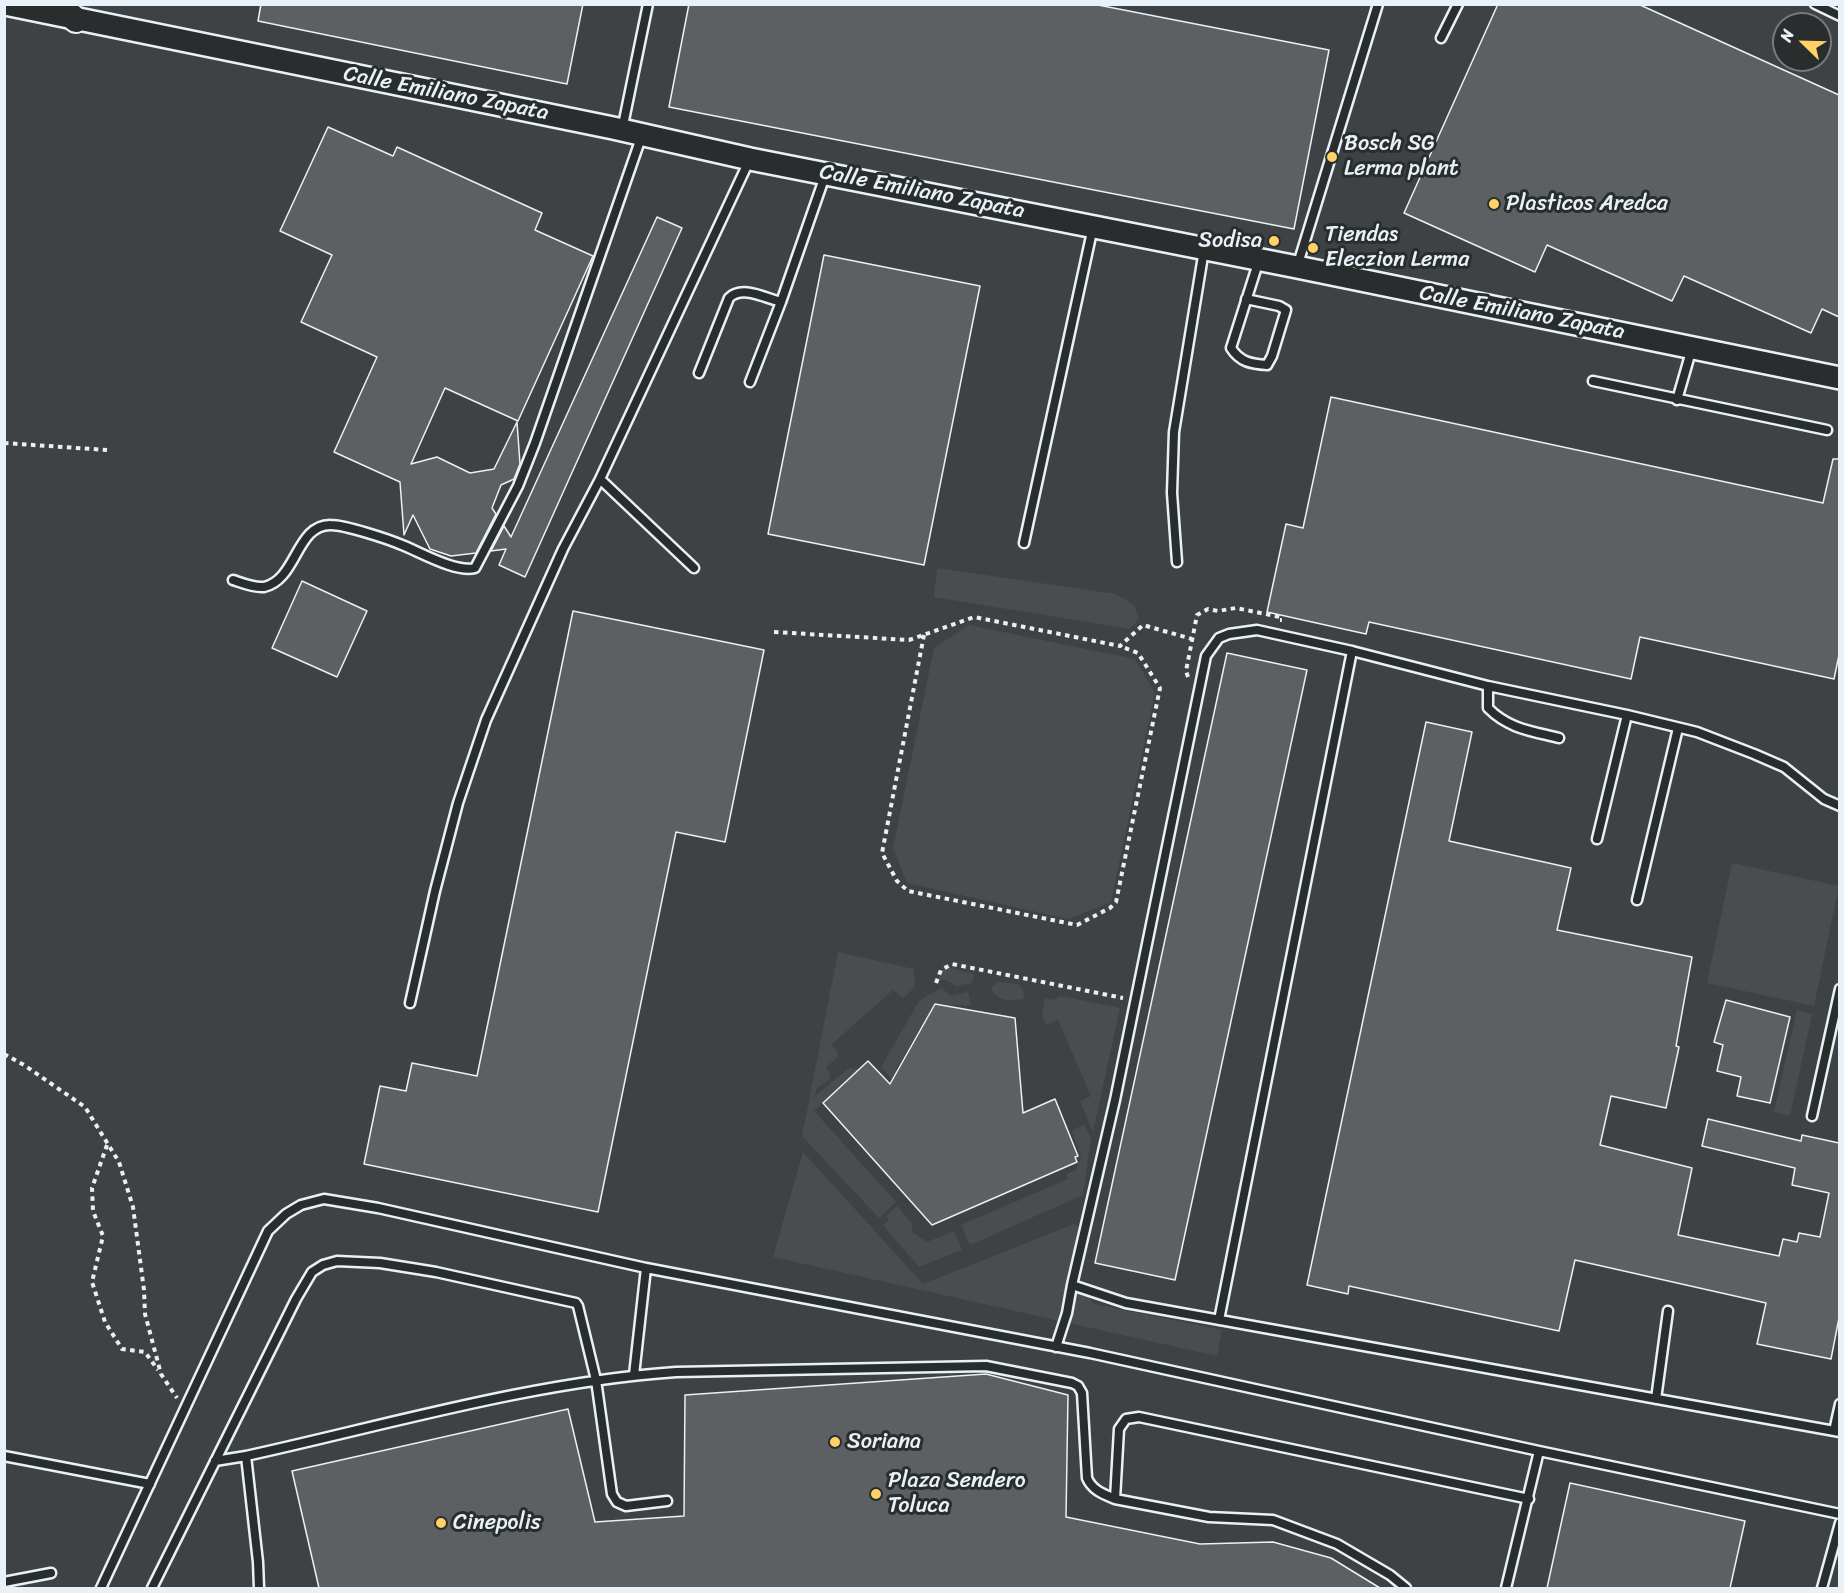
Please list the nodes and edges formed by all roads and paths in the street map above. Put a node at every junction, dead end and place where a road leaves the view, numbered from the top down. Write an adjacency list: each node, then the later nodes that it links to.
1 (5, 4): 6 (street, Calle Emiliano Zapata)
2 (648, 4): 9 (lane)
3 (1378, 4): 15 (lane)
4 (1458, 4): 8 (lane)
5 (1815, 4): 7 (lane)
6 (70, 12): 9 (street, Calle Emiliano Zapata)
7 (1839, 16)
8 (1441, 38)
9 (632, 133): 10 (street, Calle Emiliano Zapata); 31 (lane)
10 (750, 159): 11 (street, Calle Emiliano Zapata); 27 (lane)
11 (826, 173): 12 (street, Calle Emiliano Zapata); 17 (lane)
12 (1093, 227): 13 (street, Calle Emiliano Zapata); 28 (lane)
13 (1204, 249): 14 (street, Calle Emiliano Zapata); 29 (lane)
14 (1259, 260): 15 (street, Calle Emiliano Zapata); 16 (lane)
15 (1297, 267): 18 (street, Calle Emiliano Zapata)
16 (1246, 299): 16 (lane)
17 (781, 302): 19 (lane); 22 (lane)
18 (1692, 347): 20 (street, Calle Emiliano Zapata); 23 (lane)
19 (699, 373)
20 (1839, 378)
21 (1593, 381): 23 (lane)
22 (750, 382)
23 (1677, 400): 24 (lane)
24 (1827, 430)
25 (4, 443): 26 (path)
26 (107, 450)
27 (600, 479): 30 (lane); 47 (lane)
28 (1024, 543)
29 (1177, 562)
30 (694, 568)
31 (233, 580)
32 (774, 632): 33 (path)
33 (924, 635): 35 (path); 35 (path)
34 (1192, 639): 35 (path)
35 (1120, 646)
36 (1352, 651): 37 (lane); 52 (lane); 54 (lane)
37 (1488, 686): 38 (lane); 40 (lane)
38 (1628, 715): 39 (lane); 42 (lane)
39 (1678, 728): 41 (lane); 43 (lane)
40 (1558, 738)
41 (1839, 806)
42 (1597, 839)
43 (1637, 900)
44 (936, 983): 46 (path)
45 (1839, 988): 49 (lane)
46 (1130, 999)
47 (410, 1003)
48 (4, 1054): 50 (path)
49 (1812, 1116)
50 (108, 1144): 56 (path); 56 (path)
51 (646, 1268): 55 (lane); 57 (lane); 61 (lane)
52 (1072, 1285): 54 (lane); 55 (lane)
53 (1668, 1311): 59 (lane)
54 (1219, 1320): 59 (lane)
55 (1056, 1347): 63 (lane)
56 (161, 1374): 61 (path)
57 (634, 1375): 58 (lane); 68 (lane)
58 (596, 1380): 64 (lane); 66 (lane); 70 (lane)
59 (1656, 1399): 62 (lane)
60 (1839, 1404): 62 (lane)
61 (184, 1409): 67 (lane)
62 (1837, 1431)
63 (1539, 1451): 69 (lane); 71 (lane)
64 (246, 1455): 66 (lane); 77 (lane)
65 (4, 1456): 67 (lane)
66 (215, 1461): 76 (lane)
67 (150, 1484): 75 (lane)
68 (1115, 1499): 69 (lane); 78 (lane)
69 (1528, 1499): 79 (lane)
70 (667, 1501)
71 (1839, 1514)
72 (1839, 1523): 80 (lane)
73 (51, 1574): 74 (lane)
74 (4, 1582)
75 (102, 1588)
76 (152, 1588)
77 (259, 1588)
78 (1406, 1588)
79 (1506, 1588)
80 (1822, 1588)

